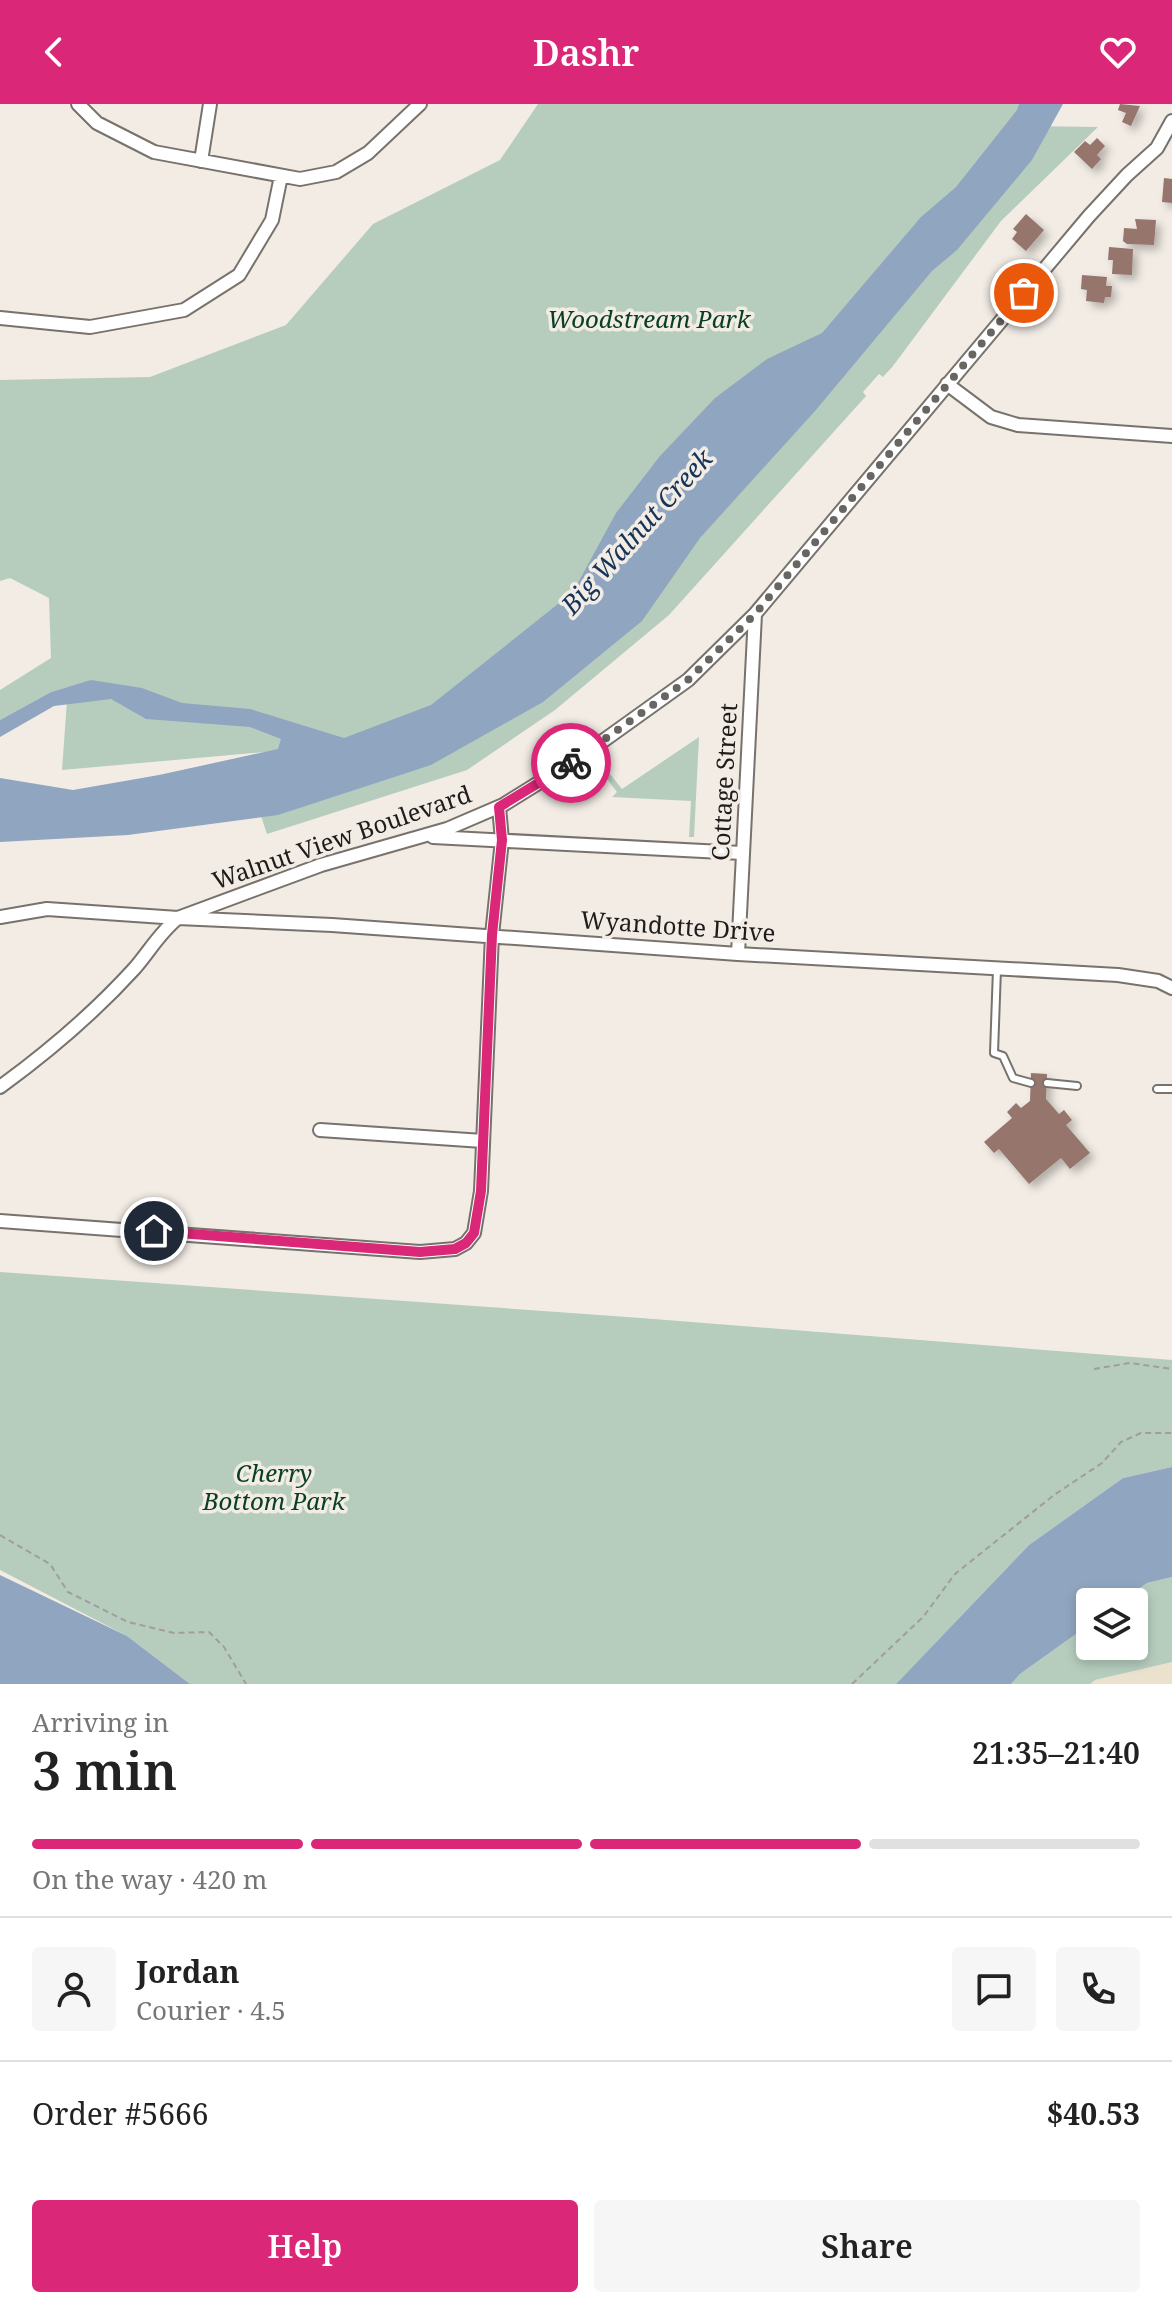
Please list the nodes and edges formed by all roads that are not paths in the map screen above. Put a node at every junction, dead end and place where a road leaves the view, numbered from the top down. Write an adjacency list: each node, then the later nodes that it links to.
1 (78, 104): 7 (street)
2 (210, 104): 7 (street)
3 (420, 104): 8 (street)
4 (1172, 121): 5 (street, Walnut View Boulevard)
5 (1157, 148): 6 (street); 10 (street, Walnut View Boulevard)
6 (1172, 150)
7 (201, 161): 8 (street)
8 (281, 176): 9 (street)
9 (0, 318)
10 (947, 384): 11 (street); 12 (street, Walnut View Boulevard)
11 (1172, 436)
12 (755, 614): 13 (street, Walnut View Boulevard); 16 (street, Cottage Street)
13 (499, 807): 14 (street, Walnut View Boulevard); 15 (street)
14 (426, 837): 15 (street); 18 (street, Walnut View Boulevard)
15 (502, 840): 16 (street); 19 (street)
16 (742, 853): 20 (street, Cottage Street)
17 (0, 917): 18 (street, Walnut View Boulevard)
18 (178, 918): 19 (street, Wyandotte Drive); 26 (street)
19 (492, 935): 20 (street, Wyandotte Drive); 30 (street)
20 (738, 954): 21 (street, Wyandotte Drive)
21 (997, 969): 22 (street, Wyandotte Drive); 23 (lane)
22 (1172, 988)
23 (1031, 1083)
24 (1047, 1083): 25 (lane)
25 (1077, 1086)
26 (0, 1087)
27 (1157, 1089): 28 (lane)
28 (1172, 1089)
29 (320, 1130): 30 (street)
30 (483, 1141): 31 (street)
31 (0, 1221)

